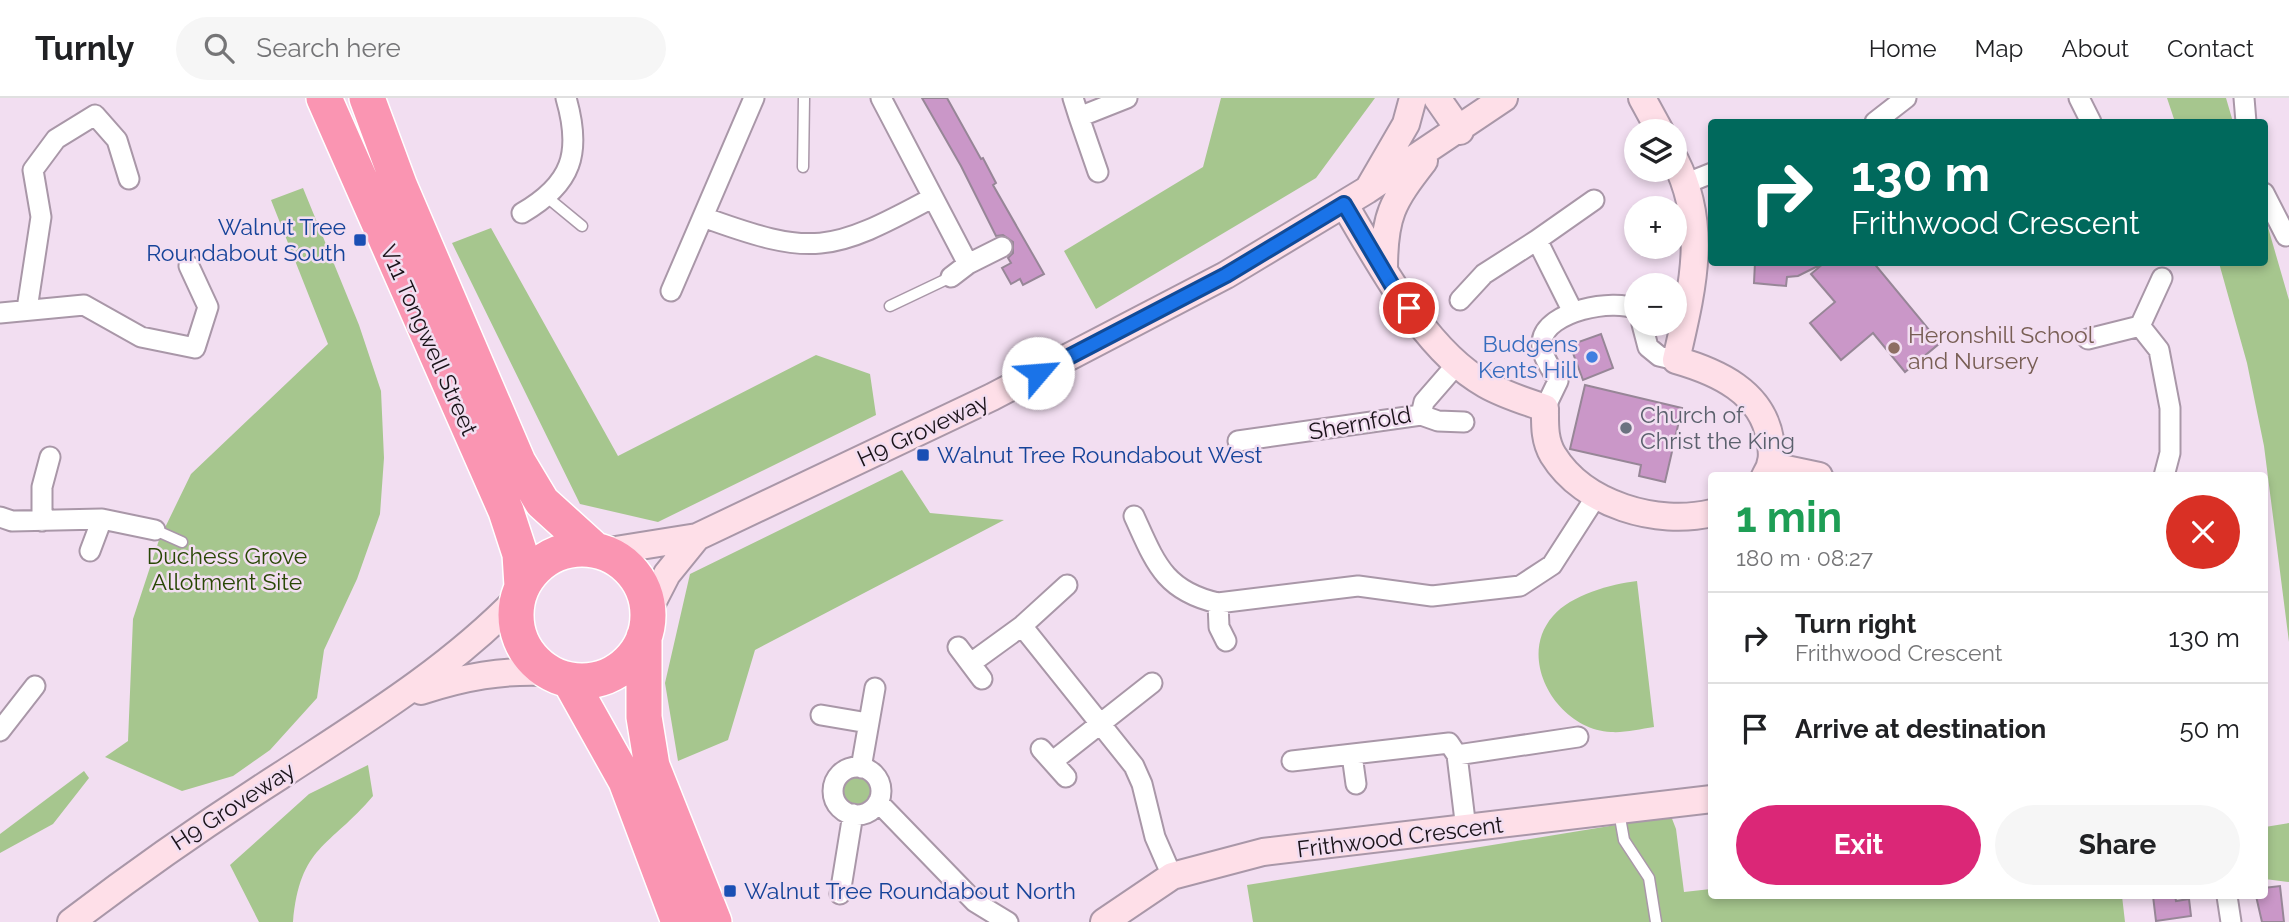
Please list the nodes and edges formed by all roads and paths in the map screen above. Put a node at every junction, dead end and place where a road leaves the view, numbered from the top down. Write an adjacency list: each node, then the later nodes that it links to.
1 (324, 98): 77 (highway, V11 Tongwell Street)
2 (367, 98): 75 (highway, V11 Tongwell Street)
3 (566, 98): 30 (street)
4 (754, 98): 36 (street)
5 (804, 98): 23 (lane)
6 (881, 98): 31 (street)
7 (1073, 98): 16 (street)
8 (1127, 98): 16 (street)
9 (1413, 98): 29 (street)
10 (1437, 98): 21 (street)
11 (1504, 98): 21 (street, H9 Groveway)
12 (1642, 98): 17 (street)
13 (1906, 98): 18 (street)
14 (2079, 98): 19 (street)
15 (2244, 98): 20 (street)
16 (1079, 117): 25 (street)
17 (1653, 119)
18 (1879, 119)
19 (2090, 119)
20 (2246, 119)
21 (1460, 131): 22 (street, H9 Groveway)
22 (1436, 146): 29 (street, H9 Groveway); 43 (street)
23 (803, 167)
24 (1687, 171): 26 (street)
25 (1098, 172)
26 (1708, 173)
27 (129, 180): 50 (street)
28 (1684, 182): 56 (street)
29 (1367, 191): 34 (street, H9 Groveway)
30 (548, 198): 35 (street); 37 (lane)
31 (932, 198): 36 (street); 41 (street)
32 (1594, 200): 38 (street)
33 (2268, 201): 39 (street)
34 (1344, 204): 43 (street); 72 (street, H9 Groveway)
35 (522, 213)
36 (703, 217): 46 (street)
37 (582, 226)
38 (1537, 240): 47 (street); 51 (street)
39 (2288, 240)
40 (1002, 247): 41 (street)
41 (968, 264): 44 (street)
42 (189, 265): 50 (street)
43 (1384, 270): 57 (street)
44 (951, 278): 49 (lane)
45 (2162, 278): 53 (street)
46 (671, 291)
47 (1460, 300)
48 (1624, 303): 51 (street)
49 (890, 306)
50 (27, 309): 52 (street)
51 (1573, 312): 58 (street)
52 (0, 313)
53 (2140, 326): 55 (street); 64 (street)
54 (1645, 336): 56 (street)
55 (2088, 339)
56 (1676, 360): 63 (street)
57 (1457, 364): 58 (street); 59 (street, Shernfold)
58 (1545, 408): 65 (street)
59 (1421, 415): 60 (street); 61 (street, Shernfold)
60 (1464, 422)
61 (1238, 441)
62 (50, 457): 70 (street)
63 (1768, 471)
64 (2165, 472)
65 (1597, 495): 66 (street); 78 (street)
66 (1708, 514)
67 (1134, 516): 78 (street)
68 (0, 517): 70 (street)
69 (102, 519): 70 (street); 71 (street); 74 (street)
70 (42, 521)
71 (155, 530): 73 (lane)
72 (697, 537): 75 (street, H9 Groveway); 79 (street, H9 Groveway)
73 (183, 542)
74 (90, 551)
75 (599, 551): 77 (highway); 79 (highway)
76 (1067, 585): 80 (street)
77 (520, 592): 83 (highway); 87 (street, H9 Groveway)
78 (1218, 603): 81 (street)
79 (646, 624): 83 (highway); 97 (highway)
80 (1022, 626): 82 (street); 90 (street)
81 (1226, 641)
82 (958, 647)
83 (558, 676): 87 (street, H9 Groveway); 97 (highway)
84 (1152, 683): 90 (street)
85 (35, 685): 91 (street)
86 (875, 688): 89 (street)
87 (401, 698): 109 (street, H9 Groveway)
88 (821, 715): 89 (street)
89 (868, 723): 96 (street)
90 (1101, 726): 98 (street); 106 (street)
91 (0, 731)
92 (1578, 737): 94 (street)
93 (1352, 755): 94 (street); 95 (street); 99 (street)
94 (1457, 755): 105 (street)
95 (1292, 761)
96 (861, 768): 101 (street); 103 (street)
97 (639, 774): 104 (highway)
98 (1066, 777)
99 (1356, 784)
100 (1708, 800): 102 (street, Frithwood Crescent)
101 (878, 802): 103 (street); 112 (street)
102 (1619, 811): 105 (street, Frithwood Crescent); 114 (lane)
103 (853, 814): 107 (street)
104 (661, 829): 110 (highway); 111 (highway)
105 (1466, 829): 106 (street, Frithwood Crescent)
106 (1172, 876): 113 (street, Frithwood Crescent)
107 (840, 894)
108 (2227, 899): 115 (street)
109 (71, 922)
110 (679, 922)
111 (715, 922)
112 (1008, 922)
113 (1104, 922)
114 (1656, 922)
115 (2231, 922)

